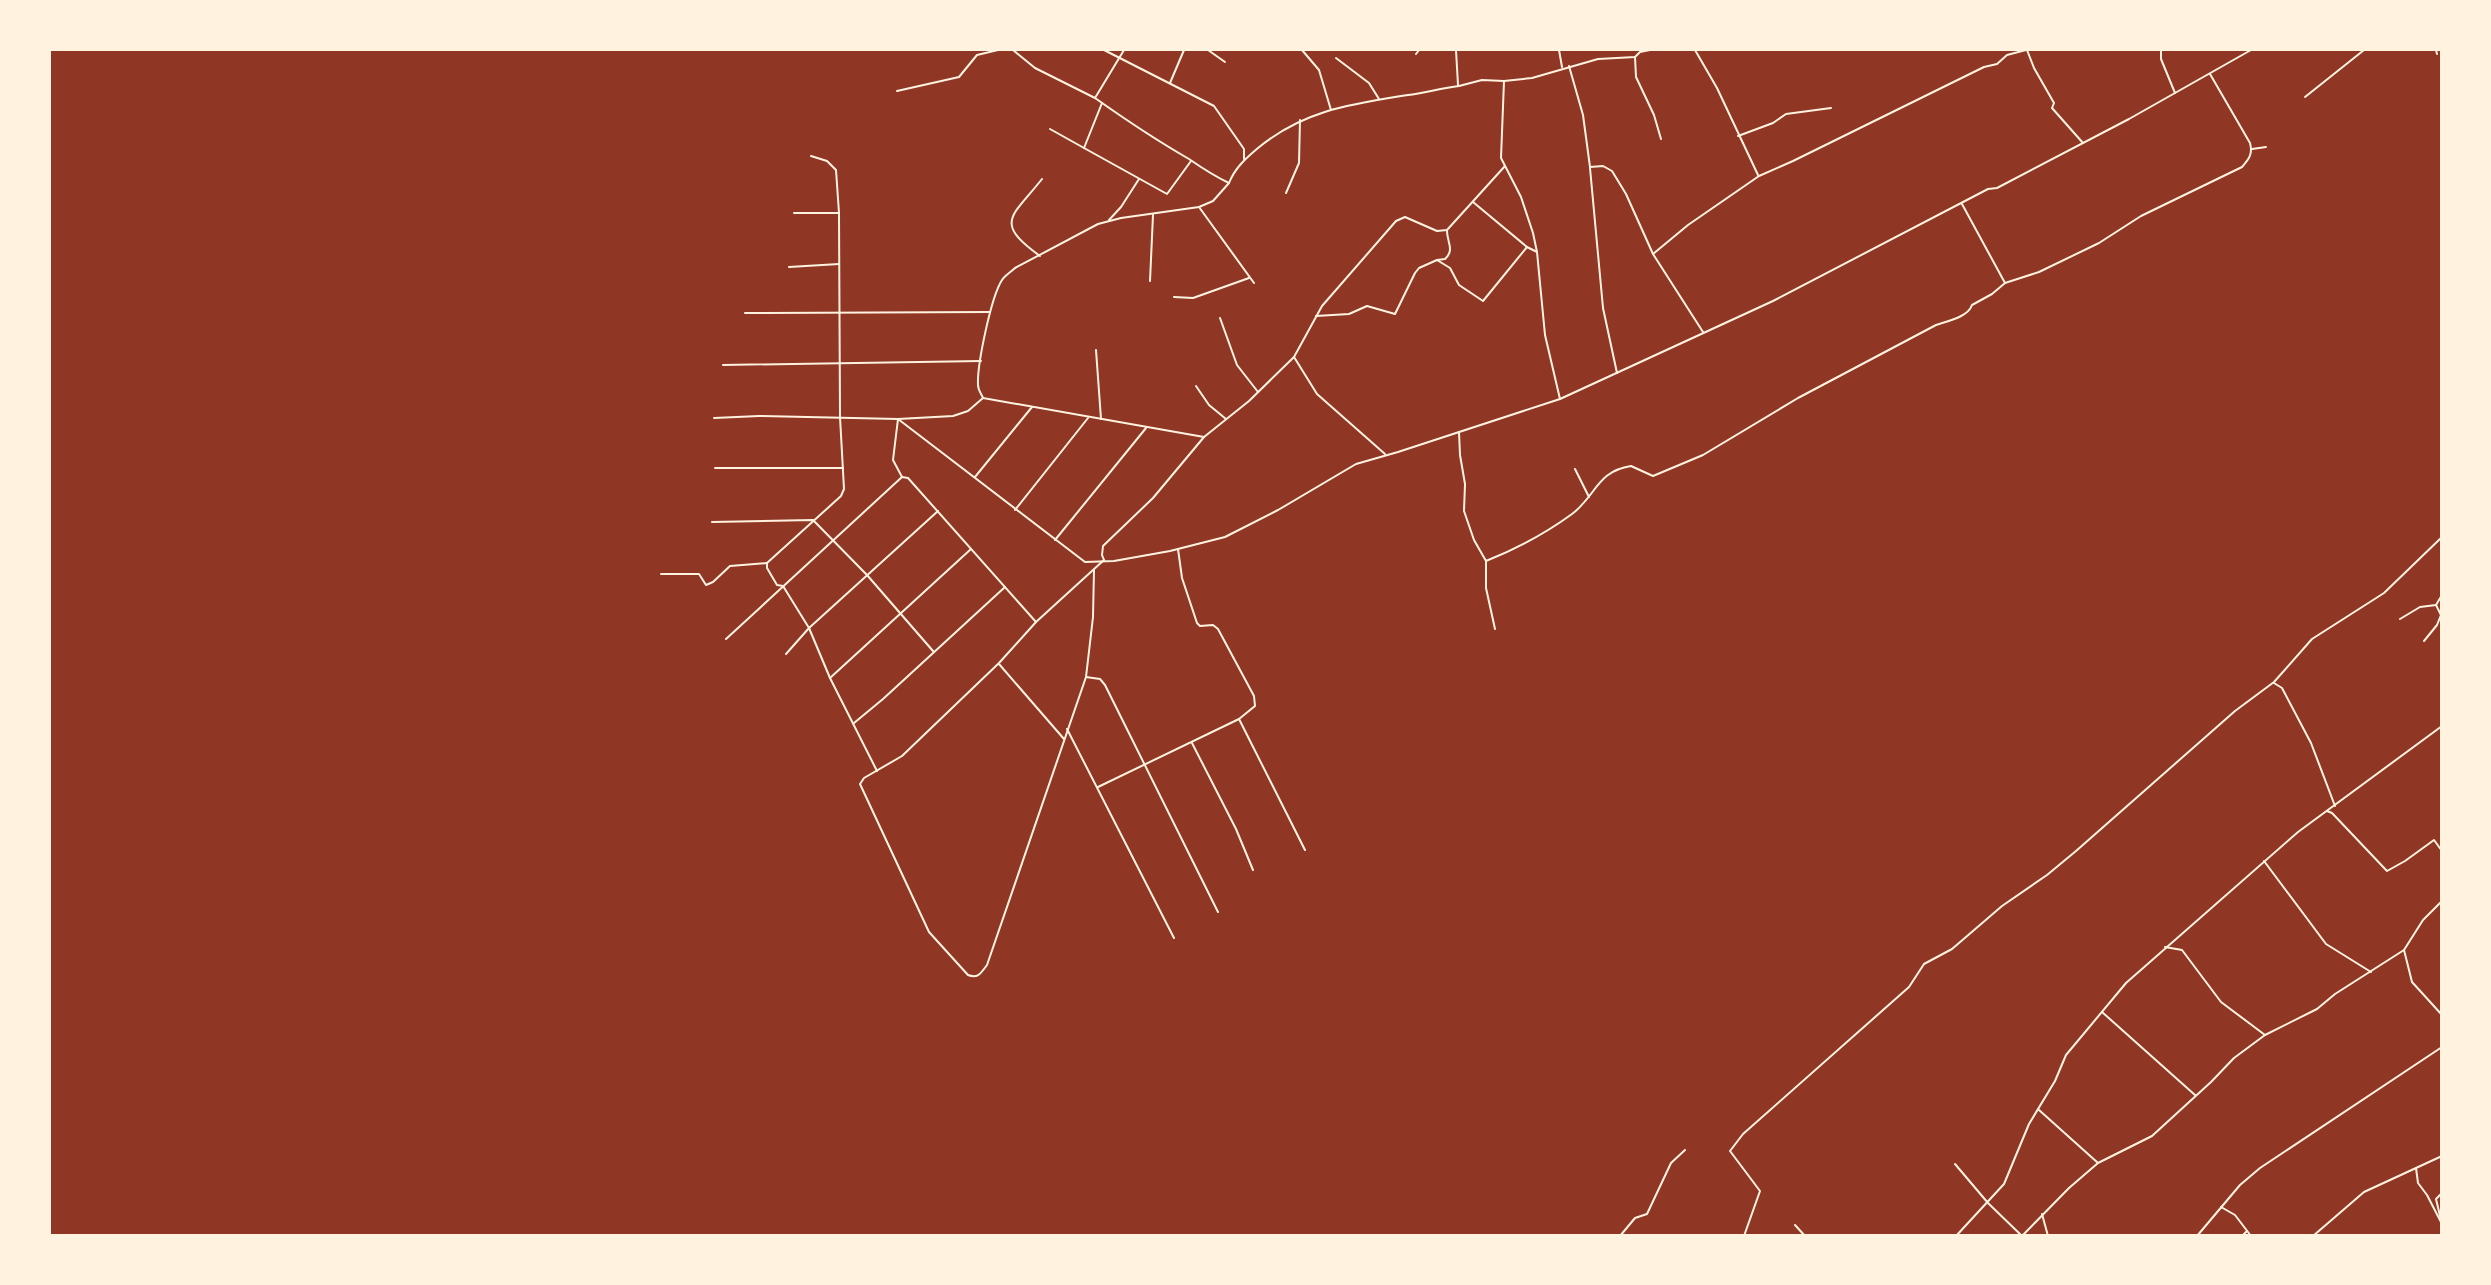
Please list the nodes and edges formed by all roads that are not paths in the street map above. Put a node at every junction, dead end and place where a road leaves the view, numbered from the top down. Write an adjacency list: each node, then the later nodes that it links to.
1 (998, 50): 30 (street)
2 (1013, 50): 33 (street)
3 (1104, 50): 22 (street)
4 (1124, 50): 22 (street)
5 (1184, 50): 28 (street)
6 (1208, 50): 23 (street)
7 (1302, 50): 37 (street)
8 (1419, 50): 18 (street)
9 (1456, 50): 29 (street)
10 (1559, 50): 25 (street)
11 (1650, 50): 20 (street)
12 (1695, 50): 40 (street)
13 (2026, 50): 42 (street); 51 (street)
14 (2161, 50): 31 (street)
15 (2251, 50): 26 (street)
16 (2364, 50): 32 (street)
17 (2436, 50): 19 (street)
18 (1416, 54)
19 (2437, 54)
20 (1635, 57): 24 (street); 41 (street)
21 (1336, 58): 34 (street)
22 (1118, 59): 28 (street); 33 (street)
23 (1225, 62)
24 (1569, 66): 25 (street); 50 (street)
25 (1562, 69): 27 (street)
26 (2210, 74): 31 (street); 45 (street)
27 (1504, 81): 29 (street); 49 (street)
28 (1170, 83): 47 (street)
29 (1458, 86): 34 (street)
30 (897, 91)
31 (2175, 93): 42 (street)
32 (2305, 97)
33 (1095, 98): 35 (street)
34 (1379, 99): 37 (street)
35 (1102, 103): 44 (street); 48 (street)
36 (1831, 108): 40 (street)
37 (1331, 110): 38 (street)
38 (1300, 120): 47 (street); 55 (street)
39 (1050, 129): 44 (street)
40 (1738, 136): 51 (street)
41 (1661, 139)
42 (2083, 143): 57 (street)
43 (2266, 147): 45 (street)
44 (1084, 148): 53 (street)
45 (2252, 149): 74 (street)
46 (811, 156): 60 (street)
47 (1244, 159): 54 (street)
48 (1191, 161): 53 (street); 54 (street)
49 (1505, 166): 56 (street); 65 (street)
50 (1590, 167): 66 (street); 87 (street)
51 (1759, 176): 66 (street)
52 (1042, 179): 67 (street)
53 (1139, 179): 62 (street)
54 (1229, 183): 58 (street)
55 (1286, 194)
56 (1473, 202): 63 (street); 64 (street)
57 (1962, 204): 74 (street); 81 (street)
58 (1199, 207): 61 (street); 71 (street)
59 (794, 213): 60 (street)
60 (839, 213): 69 (street)
61 (1153, 214): 62 (street); 72 (street)
62 (1107, 222): 67 (street)
63 (1447, 230): 68 (street); 79 (street)
64 (1527, 247): 65 (street); 68 (street)
65 (1537, 252): 91 (street)
66 (1653, 254): 81 (street)
67 (1040, 256): 77 (street)
68 (1437, 260): 79 (street)
69 (839, 264): 70 (street); 76 (street)
70 (789, 267)
71 (1249, 277): 73 (street); 75 (street)
72 (1150, 281)
73 (1254, 283)
74 (2005, 283): 108 (street)
75 (1174, 297)
76 (839, 312): 77 (street); 78 (street); 85 (street)
77 (990, 312): 84 (street)
78 (745, 313)
79 (1316, 316): 83 (street)
80 (1220, 318): 89 (street)
81 (1703, 332): 87 (street)
82 (1096, 350): 97 (street)
83 (1294, 357): 89 (street); 102 (street)
84 (981, 361): 85 (street); 90 (street)
85 (839, 363): 86 (street); 93 (street)
86 (723, 364)
87 (1617, 373): 91 (street)
88 (1196, 386): 98 (street)
89 (1258, 392): 98 (street)
90 (983, 398): 92 (street); 96 (street)
91 (1560, 399): 100 (street)
92 (1032, 407): 94 (street); 107 (street)
93 (840, 417): 95 (street); 96 (street); 104 (street)
94 (1089, 417): 97 (street); 109 (street)
95 (714, 418)
96 (898, 419): 106 (street); 107 (street)
97 (1101, 419): 99 (street)
98 (1226, 419): 101 (street)
99 (1146, 428): 101 (street); 115 (street)
100 (1459, 432): 102 (street); 119 (street)
101 (1204, 436): 118 (street)
102 (1386, 455): 117 (street)
103 (715, 468): 104 (street)
104 (843, 468): 111 (street)
105 (1575, 469): 108 (street)
106 (902, 477): 110 (street); 114 (street)
107 (975, 477): 109 (street)
108 (1589, 497): 119 (street)
109 (1016, 510): 115 (street)
110 (938, 512): 116 (street); 123 (street)
111 (813, 520): 112 (street); 114 (street); 120 (street)
112 (712, 522)
113 (2442, 537): 140 (street)
114 (834, 539): 123 (street); 124 (street)
115 (1055, 540): 118 (street)
116 (971, 549): 125 (street); 128 (street)
117 (1179, 549): 118 (street); 141 (street)
118 (1104, 560): 121 (street)
119 (1486, 561): 132 (street)
120 (767, 563): 122 (street); 124 (street)
121 (1094, 570): 130 (street); 138 (street)
122 (662, 574)
123 (867, 575): 128 (street); 131 (street)
124 (783, 585): 131 (street); 133 (street)
125 (1005, 587): 130 (street); 135 (street)
126 (2442, 595): 127 (street)
127 (2436, 605): 129 (street); 134 (street)
128 (900, 615): 135 (street); 139 (street)
129 (2400, 619)
130 (1036, 622): 137 (street)
131 (809, 628): 136 (street); 139 (street)
132 (1495, 629)
133 (726, 639)
134 (2424, 641)
135 (933, 651): 142 (street)
136 (786, 654)
137 (999, 663): 145 (street); 148 (street)
138 (1086, 677): 144 (street); 147 (street)
139 (830, 678): 142 (street)
140 (2274, 682): 150 (street); 181 (street)
141 (1239, 719): 146 (street); 152 (street)
142 (854, 723): 148 (street)
143 (2442, 726): 150 (street)
144 (1067, 729): 145 (street); 149 (street)
145 (1064, 739): 148 (street)
146 (1192, 743): 147 (street); 155 (street)
147 (1145, 765): 149 (street); 157 (street)
148 (877, 771)
149 (1098, 787): 158 (street)
150 (2335, 806): 151 (street)
151 (2327, 811): 153 (street); 154 (street)
152 (1305, 850)
153 (2442, 850)
154 (2264, 861): 159 (street); 161 (street)
155 (1253, 870)
156 (2442, 901): 160 (street)
157 (1218, 912)
158 (1174, 938)
159 (2165, 947): 162 (street); 164 (street)
160 (2404, 950): 161 (street); 163 (street)
161 (2371, 972): 164 (street)
162 (2102, 1012): 166 (street); 167 (street)
163 (2442, 1015)
164 (2265, 1035): 166 (street)
165 (2442, 1047): 175 (street)
166 (2195, 1095): 171 (street)
167 (2038, 1110): 171 (street); 174 (street)
168 (1685, 1150): 180 (street)
169 (2442, 1156): 172 (street)
170 (1954, 1164): 174 (street)
171 (2098, 1164): 176 (street)
172 (2416, 1168): 177 (street); 189 (street)
173 (2442, 1193): 177 (street)
174 (1988, 1203): 183 (street); 184 (street)
175 (2221, 1207): 179 (street); 186 (street)
176 (2042, 1214): 184 (street); 185 (street)
177 (2442, 1223)
178 (1795, 1225): 182 (street)
179 (2247, 1231): 187 (street); 188 (street)
180 (1620, 1236)
181 (1744, 1236)
182 (1805, 1236)
183 (1956, 1236)
184 (2022, 1236)
185 (2048, 1236)
186 (2197, 1236)
187 (2242, 1236)
188 (2251, 1236)
189 (2313, 1236)

